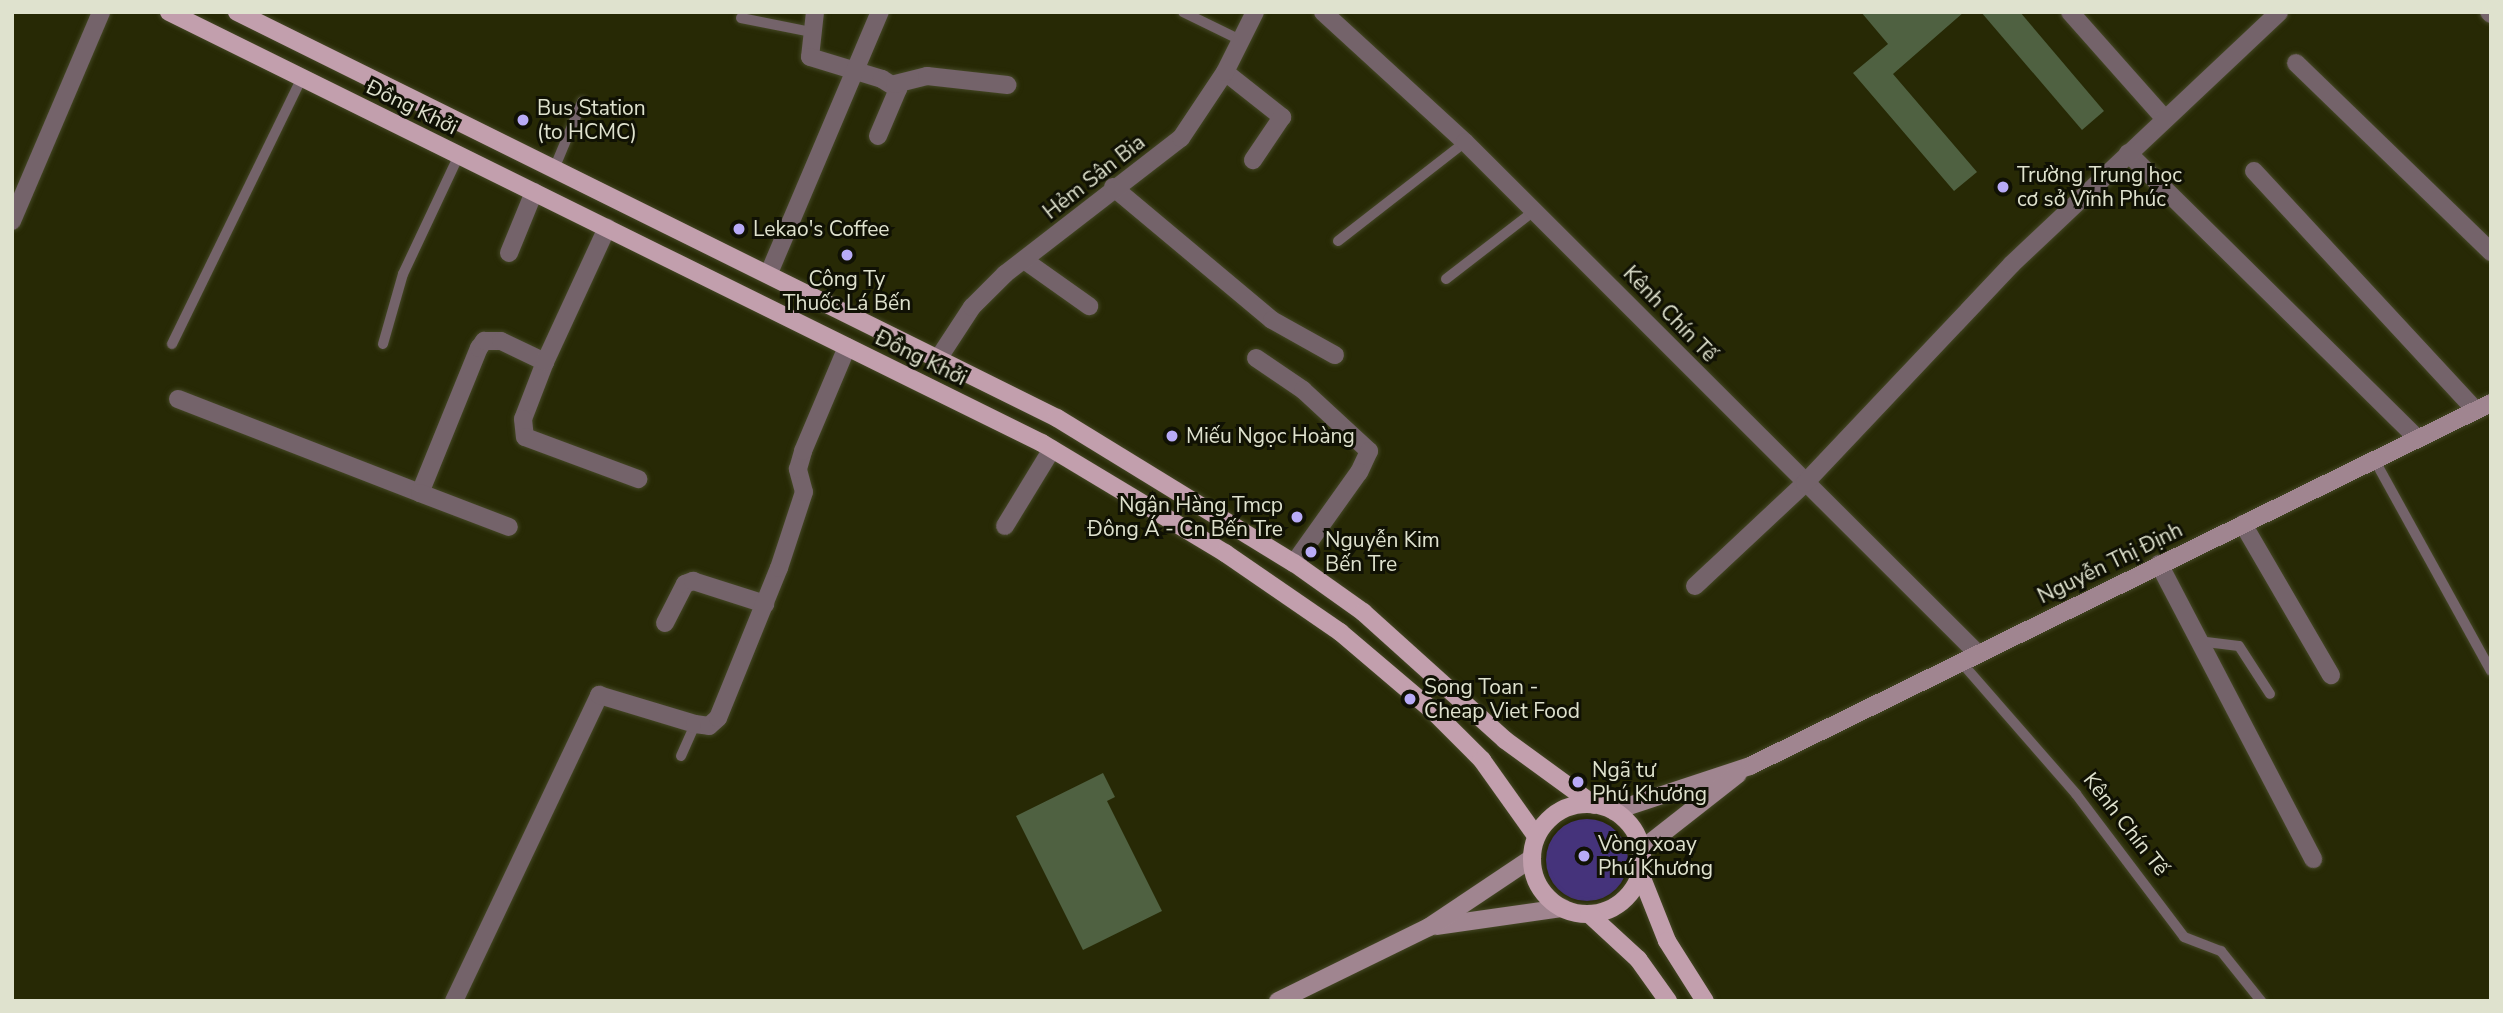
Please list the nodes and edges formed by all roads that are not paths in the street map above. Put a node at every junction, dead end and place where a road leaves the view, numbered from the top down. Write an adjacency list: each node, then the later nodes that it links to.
1 (101, 12): 32 (street)
2 (169, 12): 17 (main road, Đồng Khởi)
3 (237, 12): 27 (main road, Đồng Khởi)
4 (815, 12): 12 (street)
5 (880, 12): 15 (street)
6 (1183, 12): 13 (lane)
7 (1255, 12): 13 (street, Hẻm Sân Bia)
8 (1324, 12): 23 (street, Kênh Chín Tế)
9 (2070, 12): 21 (street)
10 (2279, 12): 21 (street)
11 (741, 18): 12 (lane)
12 (811, 32): 15 (street)
13 (1238, 39): 16 (street, Hẻm Sân Bia)
14 (2296, 63): 36 (street)
15 (858, 71): 18 (street); 38 (street)
16 (1225, 72): 26 (street); 29 (street, Hẻm Sân Bia)
17 (300, 79): 25 (main road, Đồng Khởi); 41 (lane)
18 (895, 84): 19 (street); 22 (street)
19 (1007, 85)
20 (582, 102): 27 (lane)
21 (2165, 119): 24 (street)
22 (878, 136)
23 (1465, 142): 31 (street, Kênh Chín Tế); 34 (lane)
24 (2128, 153): 51 (street); 55 (street)
25 (459, 155): 30 (main road, Đồng Khởi); 42 (lane)
26 (1253, 160)
27 (551, 167): 30 (main road); 38 (main road, Đồng Khởi)
28 (2254, 172): 49 (street)
29 (1113, 187): 37 (street, Hẻm Sân Bia); 44 (street)
30 (534, 192): 33 (main road, Đồng Khởi); 35 (street)
31 (1534, 211): 39 (lane); 55 (street, Kênh Chín Tế)
32 (12, 221)
33 (607, 228): 43 (main road, Đồng Khởi); 47 (street)
34 (1338, 241)
35 (509, 253)
36 (2491, 253)
37 (1024, 260): 40 (street); 46 (street, Hẻm Sân Bia)
38 (769, 273): 46 (main road, Đồng Khởi)
39 (1446, 279)
40 (1089, 306)
41 (172, 344)
42 (383, 344)
43 (847, 347): 52 (main road, Đồng Khởi); 63 (street)
44 (1335, 355)
45 (1256, 358): 60 (street)
46 (938, 359): 50 (main road, Đồng Khởi)
47 (545, 362): 54 (street); 56 (street)
48 (178, 399): 56 (street)
49 (2483, 407): 51 (main road, Nguyễn Thị Định)
50 (1057, 418): 52 (main road); 60 (main road, Đồng Khởi)
51 (2417, 438): 53 (main road, Nguyễn Thị Định)
52 (1047, 446): 58 (street); 72 (main road, Đồng Khởi)
53 (2374, 459): 57 (main road, Nguyễn Thị Định); 68 (lane)
54 (638, 479)
55 (1805, 483): 62 (street); 66 (street, Kênh Chín Tế)
56 (420, 493): 59 (street)
57 (2243, 524): 61 (main road, Nguyễn Thị Định); 69 (street)
58 (1005, 526)
59 (509, 527)
60 (1293, 563): 70 (main road, Đồng Khởi)
61 (2159, 564): 65 (street); 66 (main road, Nguyễn Thị Định)
62 (1695, 586)
63 (765, 604): 64 (street); 73 (street)
64 (664, 623)
65 (2198, 641): 71 (lane); 81 (street)
66 (1978, 654): 67 (main road, Nguyễn Thị Định)
67 (1961, 662): 75 (main road, Nguyễn Thị Định); 90 (lane, Kênh Chín Tế)
68 (2491, 671)
69 (2331, 675)
70 (1453, 689): 72 (main road); 76 (main road, Đồng Khởi)
71 (2270, 694)
72 (1432, 710): 78 (main road, Đồng Khởi)
73 (695, 724): 74 (lane); 86 (street)
74 (681, 756)
75 (1750, 766): 77 (main road, Nguyễn Thị Định); 79 (main road, Nguyễn Thị Định)
76 (1594, 804): 77 (main road); 78 (main road)
77 (1614, 811): 79 (main road)
78 (1536, 836): 80 (main road)
79 (1642, 850): 82 (main road)
80 (1532, 858): 83 (main road); 85 (main road)
81 (2313, 859)
82 (1640, 873): 84 (main road); 89 (main road)
83 (1563, 908): 84 (main road); 85 (main road)
84 (1588, 914): 88 (main road)
85 (1429, 927): 87 (main road)
86 (454, 1001)
87 (1278, 1001)
88 (1668, 1001)
89 (1705, 1001)
90 (2261, 1001)

